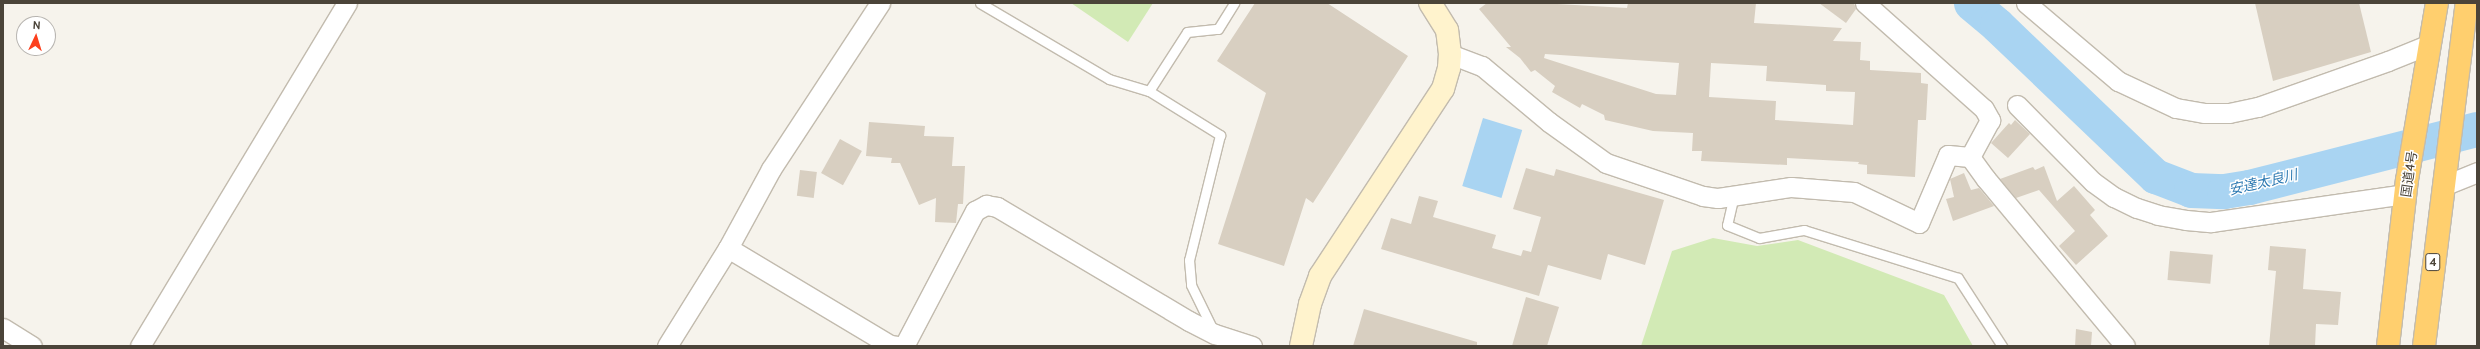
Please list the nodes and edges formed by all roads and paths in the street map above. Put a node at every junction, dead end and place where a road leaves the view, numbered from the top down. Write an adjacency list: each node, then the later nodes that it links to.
1 (347, 3): 23 (street)
2 (880, 3): 19 (street)
3 (980, 3): 12 (lane)
4 (1234, 3): 12 (lane)
5 (1430, 3): 11 (street)
6 (1865, 3): 14 (street)
7 (2026, 3): 10 (street)
8 (2437, 3): 10 (highway, 国道4号)
9 (2467, 3): 16 (highway, 4)
10 (2429, 51): 17 (highway, 国道4号)
11 (1450, 54): 18 (street); 28 (street)
12 (1150, 91): 21 (lane)
13 (2016, 105): 17 (street)
14 (1970, 157): 18 (street); 30 (street)
15 (2477, 172): 16 (street)
16 (2444, 182): 32 (highway, 4)
17 (2406, 187): 31 (highway, 国道4号)
18 (1734, 195): 29 (lane)
19 (728, 248): 24 (street); 25 (street)
20 (3, 328): 22 (street)
21 (1215, 334): 26 (street); 27 (street)
22 (32, 346)
23 (140, 346)
24 (667, 346)
25 (897, 346)
26 (904, 346)
27 (1252, 346)
28 (1302, 346)
29 (2002, 346)
30 (2125, 346)
31 (2388, 346)
32 (2424, 346)

